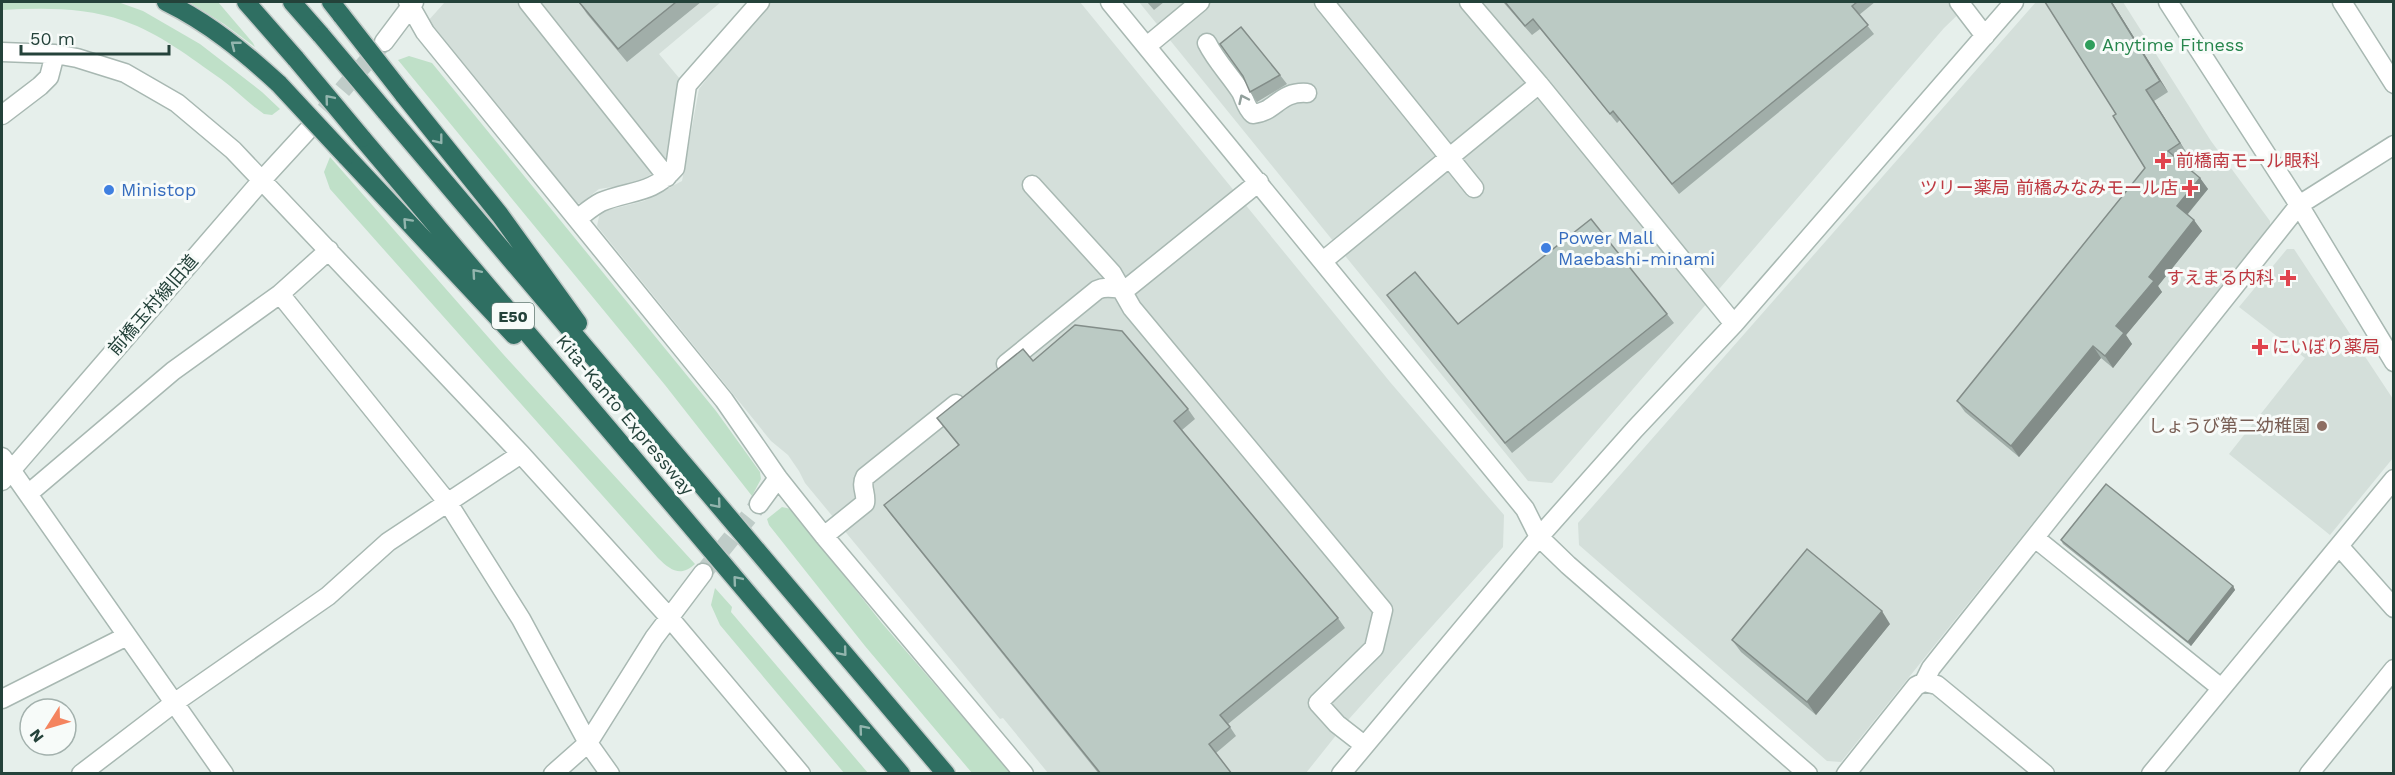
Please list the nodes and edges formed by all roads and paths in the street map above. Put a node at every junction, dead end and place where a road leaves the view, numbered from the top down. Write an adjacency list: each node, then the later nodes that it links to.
1 (166, 2): 49 (highway, one-way to 1, bridge)
2 (246, 2): 49 (highway, Kita-Kanto Expressway / E50, one-way to 2, bridge)
3 (292, 2): 44 (highway, Kita-Kanto Expressway / E50, bridge)
4 (528, 2): 29 (street)
5 (760, 2): 29 (street)
6 (1110, 2): 19 (street)
7 (1200, 2): 19 (street)
8 (1324, 2): 28 (street)
9 (1468, 2): 22 (street)
10 (1959, 2): 16 (street)
11 (2014, 2): 16 (street)
12 (2168, 2): 34 (street)
13 (2342, 2): 23 (street)
14 (410, 3): 17 (street); 35 (street)
15 (337, 9): 44 (highway, one-way to 44, bridge)
16 (1985, 36): 40 (street)
17 (384, 42)
18 (1207, 43): 24 (street, one-way to 18)
19 (1147, 46): 31 (street)
20 (2, 52): 21 (street)
21 (55, 54): 25 (street); 30 (street)
22 (1539, 84): 28 (street); 40 (street)
23 (2394, 84)
24 (1307, 93)
25 (2, 115)
26 (307, 131): 30 (street, 前橋玉村線旧道)
27 (2394, 145): 34 (street)
28 (1449, 158): 33 (street); 37 (street)
29 (667, 177): 35 (street)
30 (262, 180): 36 (street); 46 (street, 前橋玉村線旧道)
31 (1259, 182): 37 (street); 38 (street)
32 (1032, 185): 38 (street)
33 (1474, 188)
34 (2299, 205): 41 (street); 55 (street)
35 (577, 219): 47 (street)
36 (329, 250): 39 (street); 45 (street)
37 (1323, 261): 54 (street)
38 (1121, 289): 42 (street); 67 (street)
39 (279, 294): 50 (street); 51 (street)
40 (1734, 324): 54 (street)
41 (2394, 362)
42 (995, 372)
43 (970, 393): 53 (street)
44 (666, 443): 74 (highway, Kita-Kanto Expressway / E50, one-way to 74)
45 (521, 454): 51 (street); 59 (street)
46 (5, 469): 50 (street)
47 (778, 478): 52 (street); 53 (street)
48 (2394, 479): 56 (street)
49 (664, 493): 73 (highway, Kita-Kanto Expressway / E50, one-way to 49)
50 (28, 494): 60 (street)
51 (448, 503): 65 (street); 66 (street)
52 (759, 504)
53 (824, 536): 75 (street)
54 (1539, 537): 67 (street); 77 (street)
55 (2035, 538): 62 (street); 63 (street)
56 (2340, 546): 58 (street); 63 (street)
57 (704, 573): 59 (street)
58 (2394, 608)
59 (668, 616): 66 (street); 72 (street)
60 (127, 636): 64 (street); 65 (street)
61 (2394, 669): 81 (street)
62 (1924, 682): 78 (street); 79 (street)
63 (2222, 688): 80 (street)
64 (2, 699)
65 (174, 703): 68 (street); 69 (street)
66 (588, 743): 70 (street); 71 (street)
67 (1364, 745): 76 (street)
68 (81, 774)
69 (224, 774)
70 (553, 774)
71 (610, 774)
72 (801, 774)
73 (901, 774)
74 (946, 774)
75 (1024, 774)
76 (1341, 774)
77 (1808, 774)
78 (1846, 774)
79 (2045, 774)
80 (2151, 774)
81 (2309, 774)

